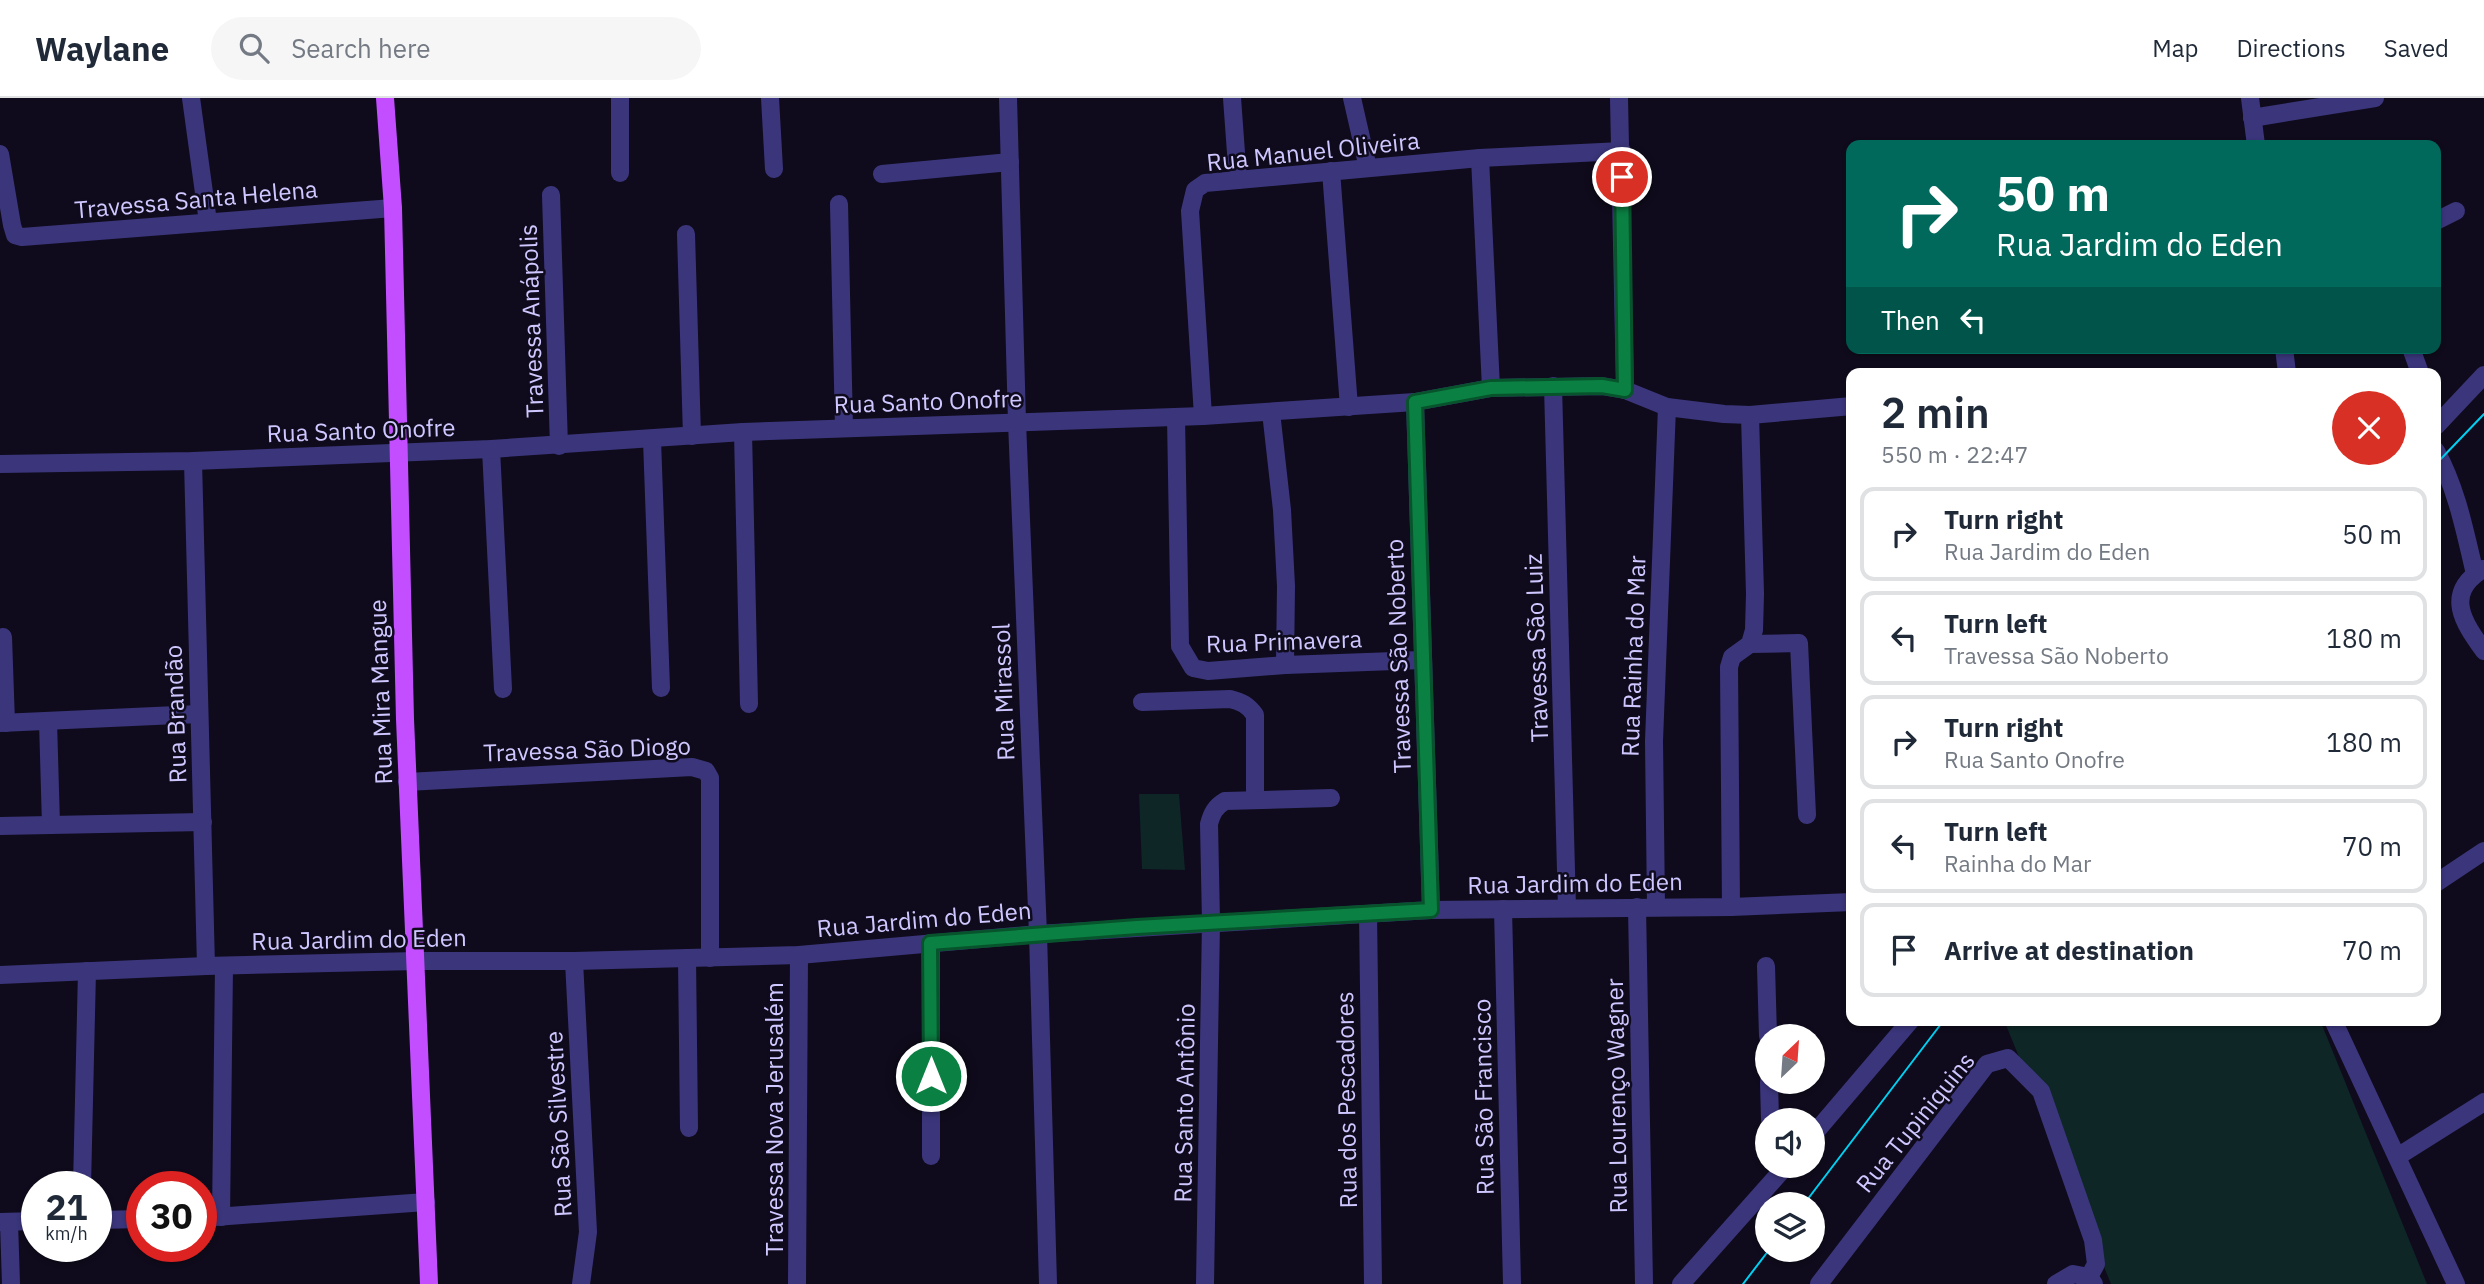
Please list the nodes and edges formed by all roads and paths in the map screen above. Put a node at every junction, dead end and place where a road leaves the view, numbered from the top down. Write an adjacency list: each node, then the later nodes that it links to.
1 (191, 98): 28 (street)
2 (385, 98): 25 (main road, Rua Mira Mangue)
3 (620, 98): 20 (street)
4 (770, 98): 18 (street)
5 (1008, 98): 16 (street, Rua Mirassol)
6 (1232, 98): 22 (street)
7 (1352, 98): 17 (street)
8 (1619, 98): 13 (street)
9 (2250, 98): 11 (street)
10 (2375, 98): 11 (street)
11 (2252, 118): 12 (street)
12 (2255, 140)
13 (1622, 151): 15 (street, Rua Manuel Oliveira); 33 (street)
14 (0, 154): 28 (street, Travessa Santa Helena)
15 (1480, 158): 17 (street, Rua Manuel Oliveira); 32 (street)
16 (1010, 162): 21 (street); 43 (street, Rua Mirassol)
17 (1368, 168): 19 (street, Rua Manuel Oliveira)
18 (774, 169)
19 (1331, 171): 22 (street, Rua Manuel Oliveira); 35 (street)
20 (620, 173)
21 (882, 174)
22 (1238, 180): 40 (street, Rua Manuel Oliveira)
23 (551, 195): 48 (street, Travessa Anápolis)
24 (839, 204): 44 (street)
25 (393, 208): 28 (street, Travessa Santa Helena); 50 (main road, Rua Mira Mangue)
26 (2456, 211): 27 (street)
27 (2441, 218)
28 (208, 222)
29 (686, 234): 46 (street)
30 (2484, 375): 42 (street)
31 (1553, 386): 32 (street, Rua Santo Onofre); 33 (street, Rua Santo Onofre); 80 (street, Travessa São Luiz)
32 (1491, 388): 34 (street, Rua Santo Onofre)
33 (1625, 390): 36 (street, Rua Santo Onofre)
34 (1415, 402): 35 (street, Rua Santo Onofre); 58 (street, Travessa São Noberto)
35 (1349, 407): 38 (street, Rua Santo Onofre)
36 (1667, 407): 39 (street, Rua Santo Onofre); 79 (street, Rua Rainha do Mar)
37 (1846, 407): 39 (street, Rua Santo Onofre)
38 (1271, 412): 40 (street, Rua Santo Onofre); 59 (street)
39 (1750, 415): 56 (street)
40 (1203, 416): 41 (street, Rua Santo Onofre)
41 (1176, 417): 43 (street, Rua Santo Onofre); 59 (street, Rua Primavera)
42 (2441, 421)
43 (1017, 422): 44 (street, Rua Santo Onofre); 85 (street, Rua Mirassol)
44 (844, 428): 45 (street, Rua Santo Onofre)
45 (743, 432): 46 (street, Rua Santo Onofre); 63 (street)
46 (692, 436): 47 (street, Rua Santo Onofre)
47 (652, 440): 48 (street, Rua Santo Onofre); 60 (street)
48 (559, 446): 49 (street, Rua Santo Onofre)
49 (491, 449): 50 (street, Rua Santo Onofre); 61 (street)
50 (397, 452): 52 (street, Rua Santo Onofre); 67 (main road, Rua Mira Mangue)
51 (2441, 460): 54 (street)
52 (193, 461): 53 (street, Rua Santo Onofre); 64 (street, Rua Brandão)
53 (0, 464)
54 (2479, 571): 57 (street)
55 (3, 637): 66 (street)
56 (1749, 645): 70 (street); 77 (street)
57 (2484, 651)
58 (1422, 660): 59 (street, Rua Primavera); 82 (street, Travessa São Noberto)
59 (1285, 665)
60 (661, 688)
61 (503, 689)
62 (1142, 702): 69 (street)
63 (749, 704)
64 (199, 714): 65 (street); 71 (street, Rua Brandão)
65 (48, 721): 66 (street); 72 (street)
66 (3, 723)
67 (407, 782): 89 (street, Travessa São Diogo); 90 (main road, Rua Mira Mangue)
68 (1331, 798): 69 (street, Rua Santo Antônio)
69 (1255, 799): 84 (street, Rua Santo Antônio)
70 (1807, 815)
71 (203, 822): 72 (street); 92 (street, Rua Brandão)
72 (51, 825): 73 (street)
73 (0, 826)
74 (2484, 851): 75 (street)
75 (2441, 880)
76 (1846, 902): 77 (street, Rua Jardim do Eden)
77 (1731, 906): 79 (street, Rua Jardim do Eden)
78 (1637, 907): 79 (street, Rua Jardim do Eden); 80 (street, Rua Jardim do Eden); 119 (street, Rua Lourenço Wagner)
79 (1656, 907)
80 (1567, 908): 81 (street, Rua Jardim do Eden)
81 (1503, 909): 82 (street, Rua Jardim do Eden); 118 (street, Rua São Francisco)
82 (1431, 910): 83 (street, Rua Jardim do Eden)
83 (1368, 914): 84 (street, Rua Jardim do Eden); 117 (street, Rua dos Pescadores)
84 (1212, 922): 85 (street, Rua Jardim do Eden); 116 (street, Rua Santo Antônio)
85 (1038, 934): 86 (street, Rua Jardim do Eden); 115 (street, Rua Mirassol)
86 (930, 943): 87 (street, Rua Jardim do Eden); 102 (street)
87 (799, 955): 89 (street, Rua Jardim do Eden); 114 (street, Travessa Nova Jerusalém)
88 (687, 958): 89 (street, Rua Jardim do Eden); 91 (street, Rua Jardim do Eden); 101 (street)
89 (710, 958)
90 (417, 961): 91 (street, Rua Jardim do Eden); 92 (street, Rua Jardim do Eden); 106 (main road, Rua Mira Mangue)
91 (574, 961): 113 (street, Rua São Silvestre)
92 (215, 966): 94 (street, Rua Jardim do Eden); 108 (street, Rua Brandão)
93 (1766, 966): 96 (street)
94 (87, 971): 95 (street, Rua Jardim do Eden); 104 (street)
95 (0, 975)
96 (1768, 1024)
97 (1906, 1026): 100 (street)
98 (2336, 1026): 103 (street)
99 (2484, 1102): 103 (street)
100 (1825, 1121)
101 (689, 1128)
102 (931, 1156)
103 (2397, 1157): 123 (street)
104 (82, 1171)
105 (1769, 1178): 120 (street)
106 (426, 1202): 108 (street); 112 (main road, Rua Mira Mangue)
107 (217, 1217): 108 (street)
108 (221, 1217)
109 (4, 1222): 111 (street)
110 (2092, 1280): 121 (street, Rua Tupiniquins); 122 (street)
111 (11, 1284)
112 (429, 1284)
113 (581, 1284)
114 (797, 1284)
115 (1048, 1284)
116 (1205, 1284)
117 (1373, 1284)
118 (1512, 1284)
119 (1644, 1284)
120 (1681, 1284)
121 (1819, 1284)
122 (2056, 1284)
123 (2456, 1284)

